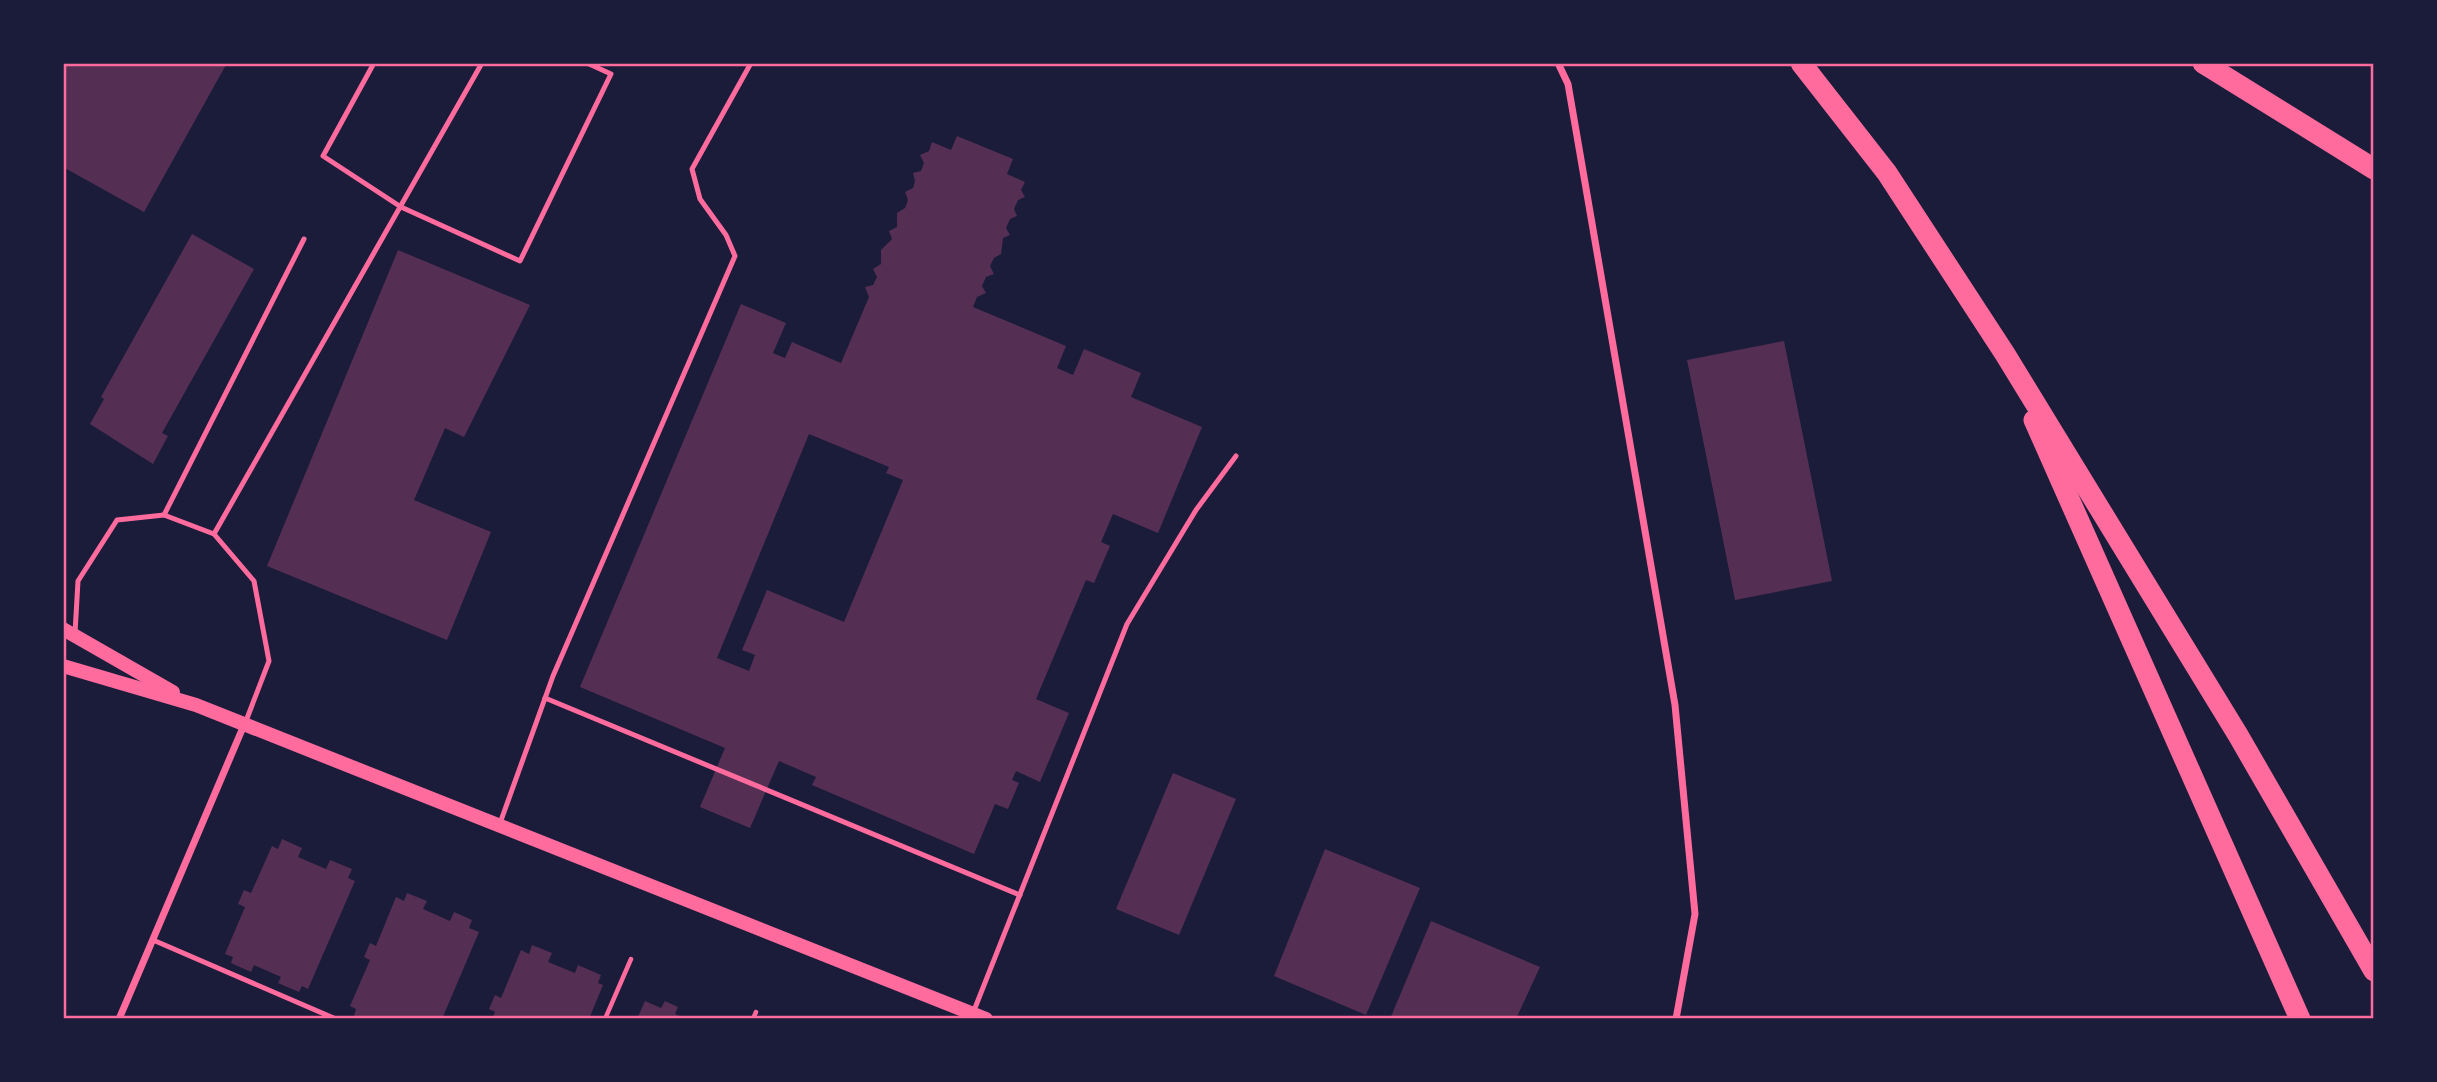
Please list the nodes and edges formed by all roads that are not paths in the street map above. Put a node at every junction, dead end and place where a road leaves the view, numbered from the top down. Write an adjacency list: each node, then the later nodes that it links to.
1 (374, 63): 9 (lane)
2 (482, 63): 9 (lane)
3 (587, 63): 9 (lane)
4 (751, 63): 17 (lane)
5 (1558, 63): 27 (street)
6 (1801, 63): 11 (highway)
7 (2203, 63): 8 (highway)
8 (2374, 169)
9 (401, 207): 14 (lane)
10 (304, 239): 13 (lane)
11 (2005, 354): 23 (highway); 28 (highway)
12 (1236, 456): 21 (lane)
13 (164, 515): 14 (lane); 15 (lane)
14 (214, 534): 19 (lane)
15 (69, 632): 18 (main road)
16 (63, 666): 18 (main road)
17 (545, 698): 20 (lane); 21 (lane)
18 (196, 705): 19 (main road)
19 (244, 724): 20 (main road); 22 (street)
20 (499, 825): 24 (main road)
21 (1020, 895): 24 (lane)
22 (153, 940): 25 (street); 26 (lane)
23 (2374, 971)
24 (980, 1016)
25 (119, 1019)
26 (336, 1019)
27 (1676, 1019)
28 (2300, 1019)

